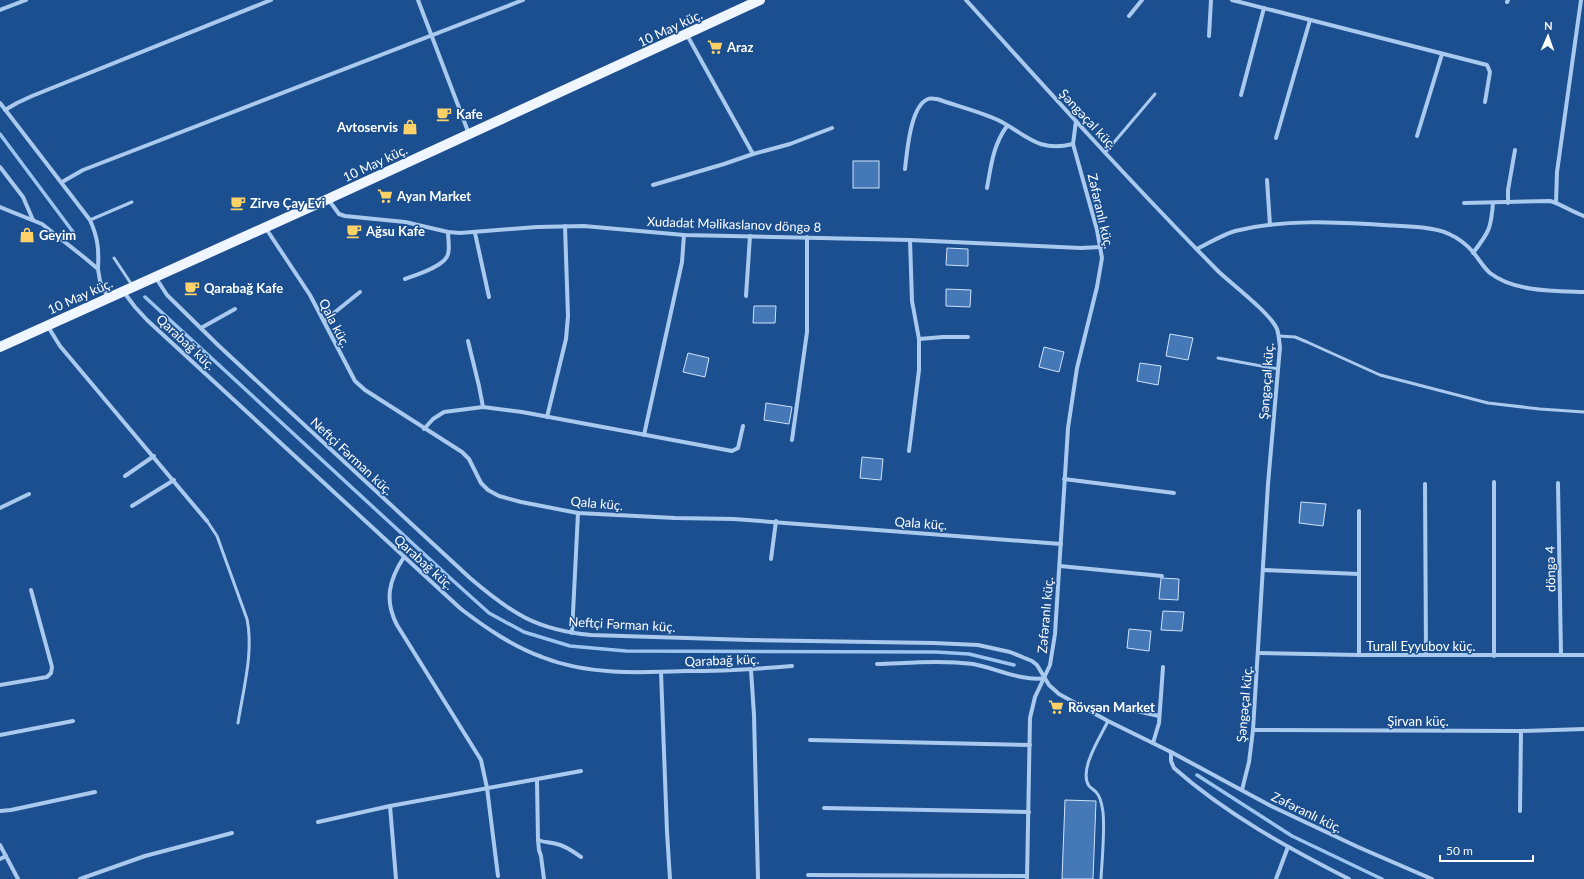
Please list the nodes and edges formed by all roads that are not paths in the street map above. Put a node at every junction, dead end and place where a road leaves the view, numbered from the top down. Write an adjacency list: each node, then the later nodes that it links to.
1 (26, 0): 12 (street)
2 (271, 0): 23 (street)
3 (418, 0): 16 (street)
4 (523, 0): 16 (street)
5 (760, 0): 15 (main road, 10 May küç.)
6 (966, 0): 24 (street, Şəngəçal küç.)
7 (1142, 0): 13 (street)
8 (1211, 0): 17 (street)
9 (1232, 0): 11 (street)
10 (1581, 0): 45 (street)
11 (1264, 8): 14 (street); 20 (street)
12 (0, 10)
13 (1129, 16)
14 (1310, 20): 18 (street); 29 (street)
15 (687, 35): 27 (main road, 10 May küç.); 33 (street)
16 (431, 36): 27 (street); 37 (street)
17 (1209, 36)
18 (1442, 54): 21 (street); 28 (street)
19 (1155, 94): 32 (lane)
20 (1241, 95)
21 (1485, 102)
22 (0, 103): 23 (street)
23 (5, 110): 37 (street)
24 (1076, 121): 30 (street, Zəfəranlı küç.); 32 (street, Şəngəçal küç.)
25 (1007, 126): 30 (street); 35 (street); 39 (street)
26 (832, 128): 33 (street)
27 (469, 134): 40 (main road, 10 May küç.)
28 (1417, 136)
29 (1276, 138)
30 (1073, 144): 59 (street, Zəfəranlı küç.)
31 (1515, 150): 44 (street)
32 (1105, 153): 60 (street, Şəngəçal küç.)
33 (753, 154): 38 (street)
34 (0, 166): 48 (street)
35 (905, 169)
36 (1267, 180): 50 (street)
37 (62, 182): 49 (street)
38 (653, 185)
39 (987, 188)
40 (328, 198): 52 (main road, 10 May küç.); 53 (street, Xudadat Məlikaslanov döngə 8)
41 (132, 202): 49 (lane)
42 (1464, 203): 43 (street)
43 (1494, 203): 44 (street); 61 (street)
44 (1508, 203): 45 (street)
45 (1556, 203): 47 (street)
46 (0, 207): 48 (street)
47 (1584, 216)
48 (33, 220): 63 (street)
49 (90, 220): 63 (street)
50 (1270, 225): 60 (street); 61 (street)
51 (565, 226): 54 (street, Xudadat Məlikaslanov döngə 8); 55 (street, Xudadat Məlikaslanov döngə 8); 86 (street)
52 (265, 227): 64 (main road, 10 May küç.); 74 (street, Qala küç.)
53 (448, 232): 54 (street, Xudadat Məlikaslanov döngə 8); 65 (street)
54 (475, 233): 71 (street)
55 (684, 235): 56 (street, Xudadat Məlikaslanov döngə 8); 89 (street)
56 (750, 236): 57 (street, Xudadat Məlikaslanov döngə 8); 70 (street)
57 (807, 237): 58 (street, Xudadat Məlikaslanov döngə 8); 90 (street)
58 (910, 240): 59 (street, Xudadat Məlikaslanov döngə 8); 79 (street)
59 (1101, 247): 94 (street, Zəfəranlı küç.)
60 (1197, 249): 77 (street, Şəngəçal küç.)
61 (1473, 253): 69 (street)
62 (114, 258): 66 (lane)
63 (98, 269): 72 (street)
64 (154, 277): 66 (main road, 10 May küç.); 76 (street, Neftçi Fərman küç.)
65 (405, 279)
66 (133, 287): 67 (main road, 10 May küç.)
67 (123, 291): 72 (main road, 10 May küç.); 108 (street, Qarabağ küç.)
68 (360, 292): 74 (street)
69 (1584, 292)
70 (746, 296)
71 (489, 297)
72 (108, 298): 75 (main road, 10 May küç.)
73 (235, 309): 76 (street)
74 (324, 321): 88 (street, Qala küç.)
75 (47, 325): 81 (main road, 10 May küç.); 92 (street)
76 (201, 328): 115 (street, Neftçi Fərman küç.)
77 (1279, 336): 83 (street, Şəngəçal küç.); 85 (lane)
78 (968, 337): 79 (street)
79 (919, 339): 91 (street)
80 (468, 341): 84 (street)
81 (0, 347)
82 (1218, 358): 83 (lane)
83 (1278, 369): 111 (street, Şəngəçal küç.)
84 (482, 407): 86 (street); 88 (street)
85 (1584, 412)
86 (547, 417): 89 (street)
87 (743, 426): 89 (street)
88 (424, 429): 104 (street, Qala küç.)
89 (644, 435)
90 (792, 440)
91 (909, 451)
92 (154, 456): 93 (street); 95 (street)
93 (126, 476)
94 (1064, 479): 99 (street); 107 (street, Zəfəranlı küç.)
95 (174, 480): 101 (street); 105 (street)
96 (1494, 482): 121 (street)
97 (1558, 483): 119 (street, döngə 4)
98 (1425, 484): 118 (street)
99 (1174, 492)
100 (29, 494): 102 (street)
101 (132, 506)
102 (0, 508)
103 (1359, 511): 112 (street)
104 (578, 513): 106 (street, Qala küç.); 115 (street)
105 (207, 521): 133 (lane)
106 (776, 521): 107 (street, Qala küç.); 109 (street)
107 (1061, 544): 110 (street, Zəfəranlı küç.)
108 (404, 557): 126 (street, Qarabağ küç.); 144 (street)
109 (771, 559)
110 (1060, 566): 113 (street); 127 (street, Zəfəranlı küç.)
111 (1263, 570): 112 (street); 116 (street, Şəngəçal küç.)
112 (1359, 574): 117 (street)
113 (1162, 576)
114 (31, 590): 128 (street)
115 (572, 633): 127 (street, Neftçi Fərman küç.)
116 (1258, 653): 117 (street, Turall Eyyubov küç.); 135 (street, Şəngəçal küç.)
117 (1359, 655): 118 (street, Turall Eyyubov küç.)
118 (1426, 655): 121 (street, Turall Eyyubov küç.)
119 (1561, 655): 120 (street, Turall Eyyubov küç.); 121 (street, Turall Eyyubov küç.)
120 (1584, 655)
121 (1494, 656)
122 (877, 664): 127 (street)
123 (792, 666): 125 (street, Qarabağ küç.)
124 (1163, 667): 130 (street)
125 (751, 670): 126 (street, Qarabağ küç.); 168 (street)
126 (661, 672): 167 (street)
127 (1045, 678): 132 (street, Zəfəranlı küç.); 140 (street)
128 (0, 685)
129 (1132, 710): 130 (street)
130 (1159, 716): 139 (street)
131 (73, 721): 137 (street)
132 (1108, 721): 139 (street, Zəfəranlı küç.); 169 (lane)
133 (238, 723)
134 (1584, 729): 136 (street, Şirvan küç.)
135 (1252, 730): 136 (street, Şirvan küç.); 145 (street, Şəngəçal küç.)
136 (1521, 731): 150 (street)
137 (0, 735)
138 (810, 740): 140 (street)
139 (1153, 743): 141 (street, Zəfəranlı küç.)
140 (1030, 745): 151 (street)
141 (1171, 752): 145 (street, Zəfəranlı küç.); 156 (street)
142 (581, 771): 143 (street)
143 (537, 780): 144 (street); 154 (street)
144 (487, 788): 147 (street); 161 (street)
145 (1242, 790): 172 (street, Zəfəranlı küç.)
146 (95, 792): 149 (street)
147 (390, 806): 152 (street); 165 (street)
148 (824, 808): 151 (street)
149 (0, 811)
150 (1520, 811)
151 (1029, 812): 162 (street)
152 (318, 822)
153 (232, 833): 164 (street)
154 (538, 840): 158 (street); 166 (street)
155 (0, 845): 157 (street)
156 (1288, 848): 170 (street); 171 (street)
157 (6, 856): 159 (street); 163 (street)
158 (581, 857)
159 (0, 859)
160 (808, 875): 162 (street)
161 (498, 876)
162 (1027, 878)
163 (18, 879)
164 (80, 879)
165 (396, 879)
166 (544, 879)
167 (670, 879)
168 (758, 879)
169 (1101, 879)
170 (1276, 879)
171 (1349, 879)
172 (1432, 879)

